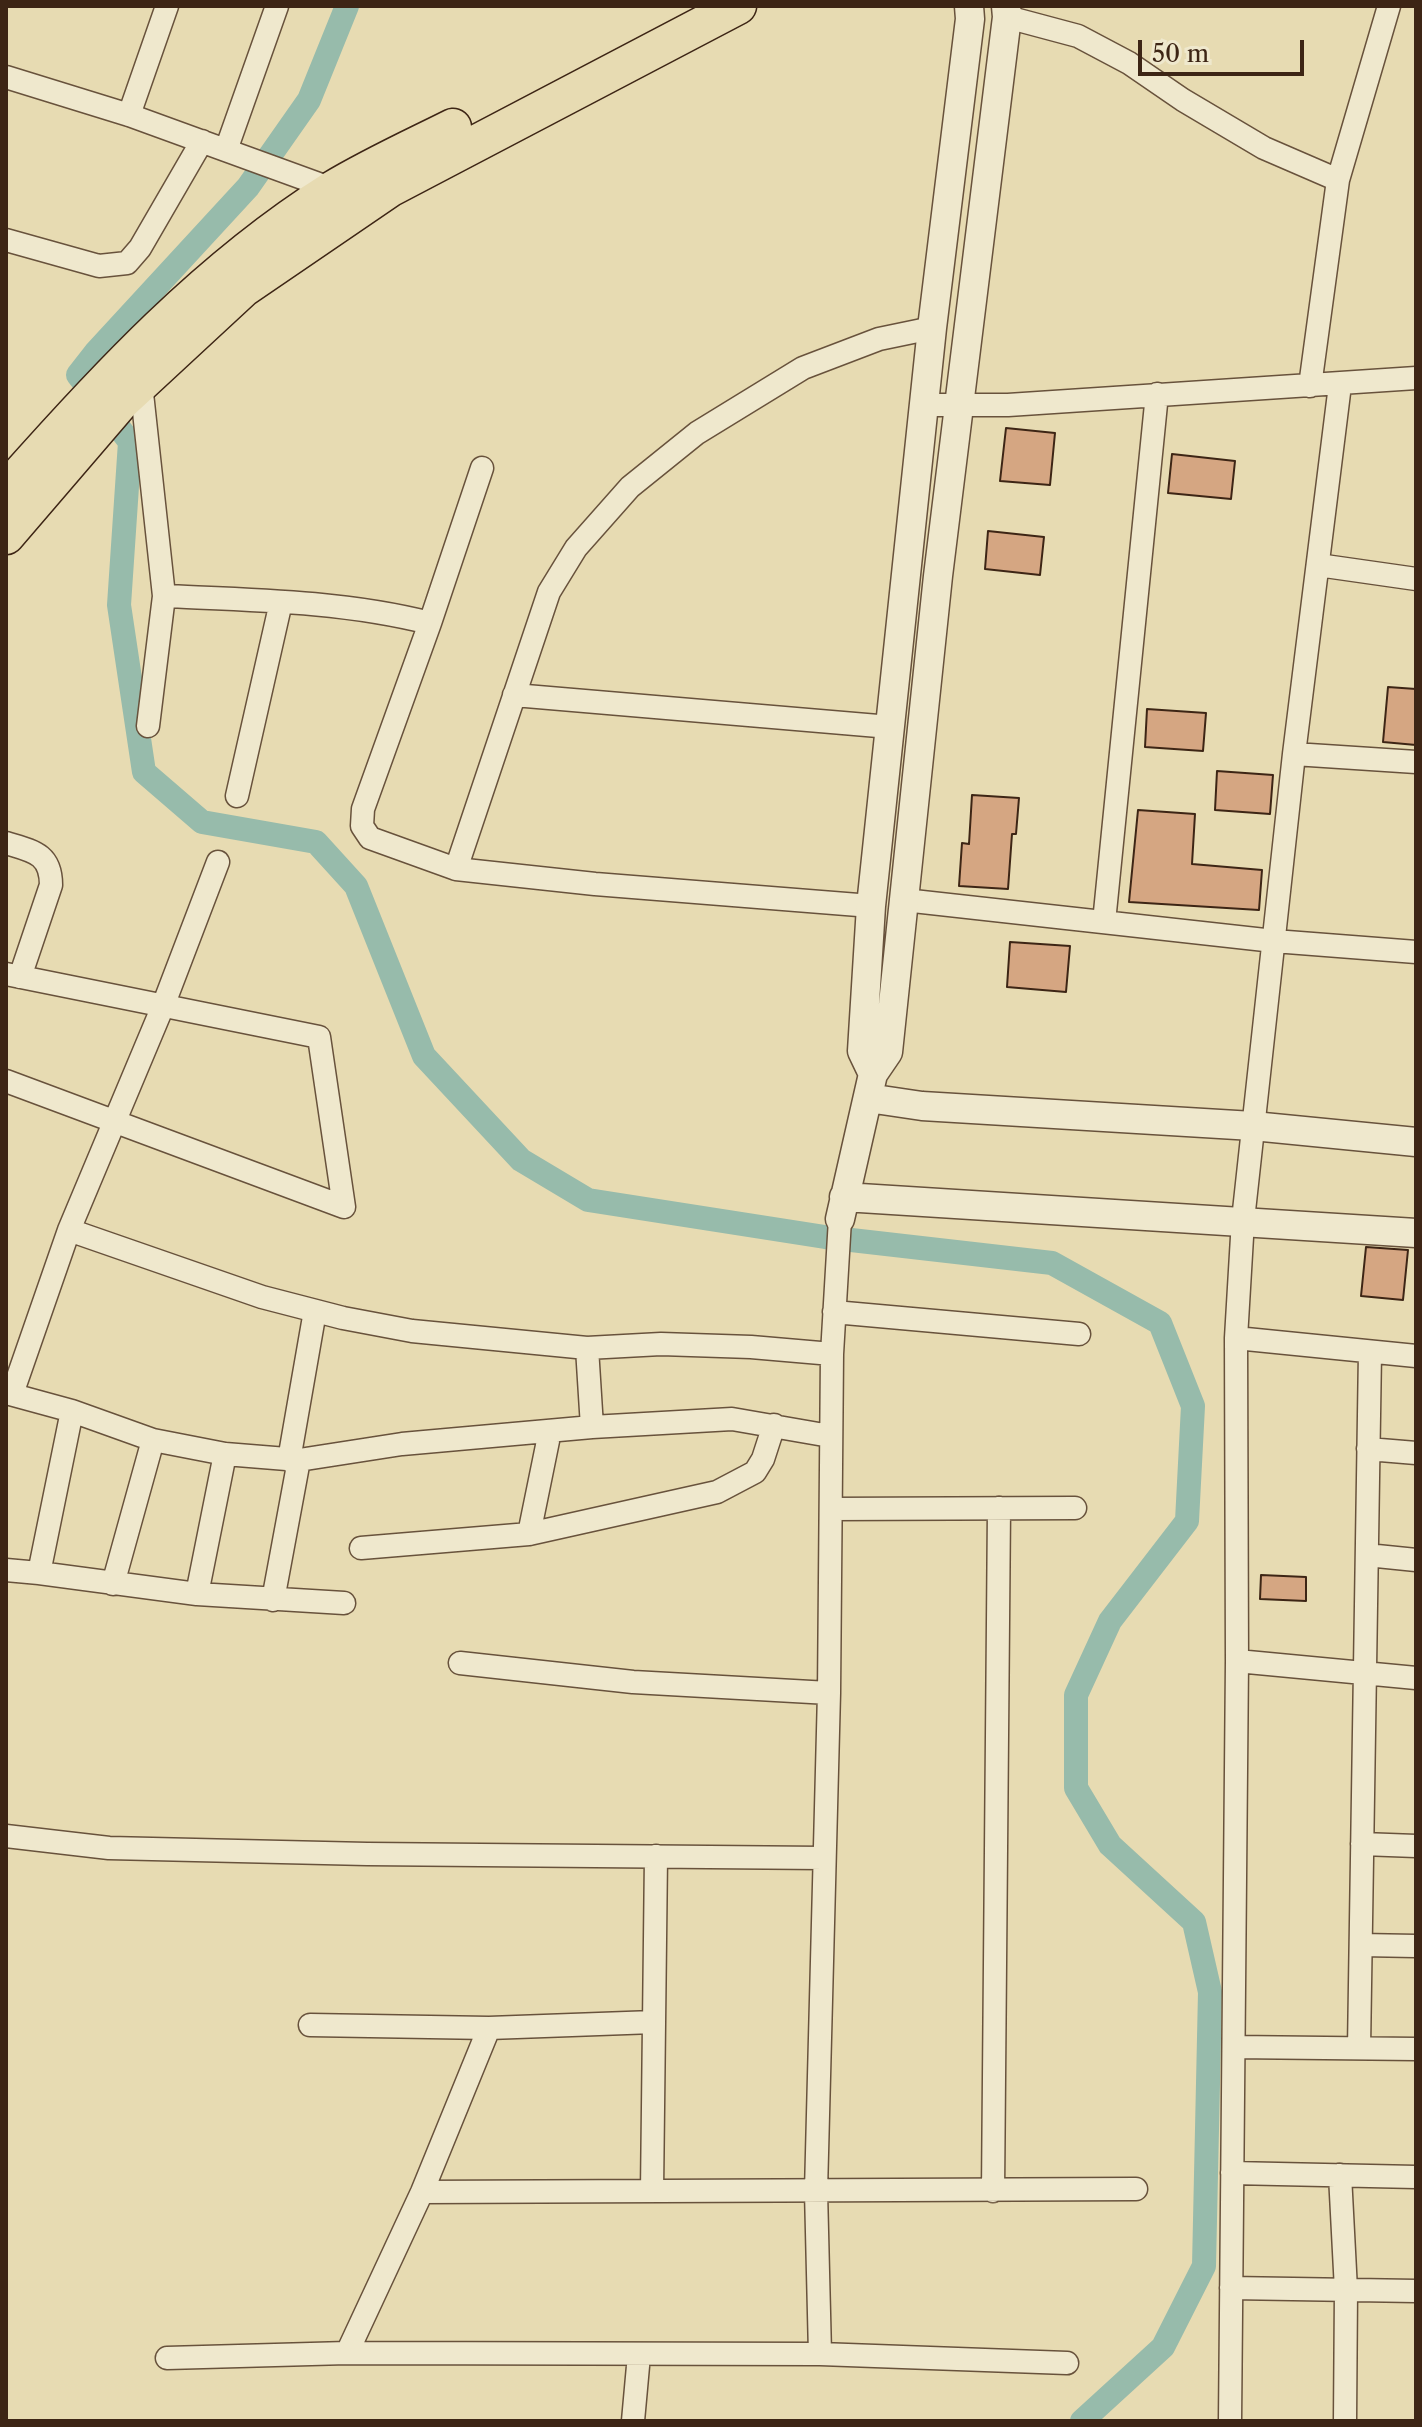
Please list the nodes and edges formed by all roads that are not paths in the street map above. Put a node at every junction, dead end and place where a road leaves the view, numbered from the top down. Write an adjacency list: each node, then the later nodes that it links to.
1 (167, 6): 9 (street)
2 (277, 6): 11 (street)
3 (685, 6): 13 (main road)
4 (738, 6): 14 (main road)
5 (969, 6): 16 (street)
6 (1389, 6): 12 (street)
7 (1006, 11): 12 (street); 23 (street)
8 (6, 77): 9 (street)
9 (129, 115): 10 (street)
10 (202, 141): 11 (street); 15 (street)
11 (226, 150): 13 (street)
12 (1338, 180): 20 (street)
13 (334, 189): 14 (street); 18 (main road)
14 (367, 202): 18 (main road)
15 (6, 240)
16 (932, 328): 22 (street); 32 (street)
17 (1416, 378): 19 (street)
18 (128, 383): 25 (main road); 29 (street)
19 (1340, 385): 20 (street); 27 (street)
20 (1310, 386): 21 (street)
21 (1157, 394): 23 (street); 43 (street)
22 (925, 405): 23 (street); 34 (street)
23 (959, 406): 41 (street)
24 (482, 468): 31 (street)
25 (15, 495): 26 (main road)
26 (6, 536)
27 (1318, 565): 28 (street); 35 (street)
28 (1416, 579)
29 (164, 596): 30 (street); 33 (street)
30 (281, 602): 31 (street); 37 (street)
31 (430, 623): 40 (street)
32 (514, 695): 34 (street); 40 (street)
33 (148, 726)
34 (890, 727): 42 (street)
35 (1294, 754): 36 (street); 44 (street)
36 (1416, 762)
37 (237, 796)
38 (6, 843): 46 (street)
39 (218, 862): 47 (street)
40 (456, 869): 42 (street)
41 (904, 900): 43 (street); 49 (street)
42 (871, 906): 49 (street)
43 (1104, 922): 44 (street)
44 (1274, 941): 45 (street); 51 (street)
45 (1416, 952)
46 (13, 975): 47 (street)
47 (163, 1006): 50 (street); 50 (street)
48 (6, 1081): 50 (street)
49 (870, 1086): 51 (street); 53 (street)
50 (114, 1121): 55 (street)
51 (1253, 1126): 52 (street); 54 (street)
52 (1416, 1142)
53 (842, 1208): 54 (street); 58 (street)
54 (1243, 1220): 56 (street); 60 (street)
55 (69, 1230): 57 (street); 65 (street)
56 (1416, 1233)
57 (315, 1311): 61 (street); 75 (street)
58 (834, 1312): 59 (street); 63 (street)
59 (1079, 1334)
60 (1236, 1338): 62 (street); 89 (street)
61 (587, 1348): 63 (street); 68 (street)
62 (1370, 1352): 64 (street); 72 (street)
63 (832, 1354): 70 (street)
64 (1416, 1356)
65 (9, 1393): 66 (street)
66 (72, 1411): 71 (street); 84 (street)
67 (774, 1425): 68 (street); 70 (street); 79 (street)
68 (592, 1427): 69 (street)
69 (550, 1431): 75 (street); 79 (street)
70 (830, 1436): 78 (street)
71 (153, 1440): 74 (street); 85 (street)
72 (1368, 1449): 73 (street); 81 (street)
73 (1416, 1453)
74 (225, 1454): 75 (street); 86 (street)
75 (294, 1460): 87 (street)
76 (999, 1508): 77 (street); 78 (street); 113 (street)
77 (1075, 1508)
78 (831, 1509): 93 (street)
79 (529, 1534): 80 (street)
80 (361, 1548)
81 (1367, 1555): 82 (street); 91 (street)
82 (1416, 1560)
83 (6, 1570): 84 (street)
84 (39, 1573): 85 (street)
85 (113, 1584): 86 (street)
86 (197, 1594): 87 (street)
87 (273, 1600): 88 (street)
88 (344, 1603)
89 (1237, 1661): 91 (street); 104 (street)
90 (460, 1663): 93 (street)
91 (1366, 1673): 92 (street); 95 (street)
92 (1416, 1678)
93 (829, 1693): 98 (street)
94 (6, 1836): 97 (street)
95 (1362, 1844): 96 (street); 99 (street)
96 (1416, 1846)
97 (656, 1856): 98 (street); 101 (street)
98 (823, 1858): 112 (street)
99 (1361, 1945): 100 (street); 105 (street)
100 (1416, 1946)
101 (654, 2022): 103 (street); 111 (street)
102 (310, 2025): 103 (street)
103 (489, 2028): 114 (street)
104 (1234, 2047): 105 (street); 107 (street)
105 (1359, 2048): 106 (street)
106 (1416, 2049)
107 (1232, 2173): 108 (street); 115 (street)
108 (1340, 2175): 109 (street); 116 (street)
109 (1416, 2177)
110 (1136, 2189): 113 (street)
111 (652, 2191): 112 (street); 114 (street)
112 (816, 2191): 113 (street); 119 (street)
113 (993, 2191)
114 (422, 2192): 118 (street)
115 (1231, 2288): 116 (street); 124 (street)
116 (1346, 2290): 117 (street); 125 (street)
117 (1416, 2291)
118 (347, 2353): 120 (street); 121 (street)
119 (820, 2354): 120 (street); 122 (street)
120 (639, 2355): 123 (street)
121 (167, 2358)
122 (1067, 2363)
123 (633, 2421)
124 (1230, 2421)
125 (1345, 2421)

